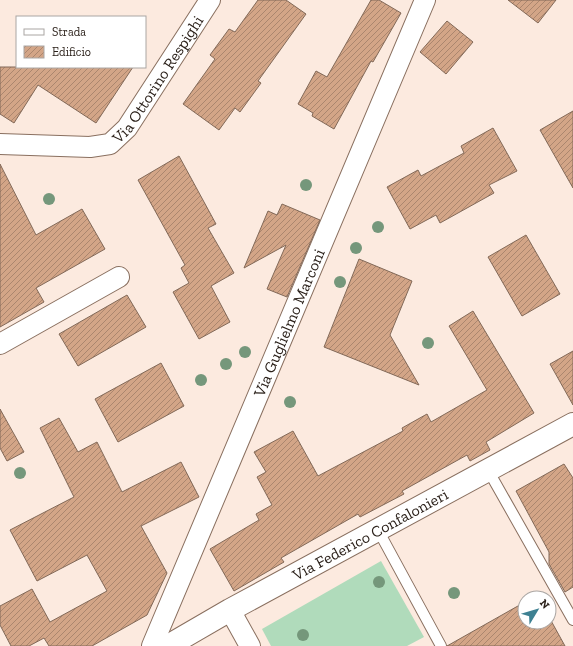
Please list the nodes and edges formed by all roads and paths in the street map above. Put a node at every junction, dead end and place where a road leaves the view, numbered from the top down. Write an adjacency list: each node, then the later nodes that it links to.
1 (210, 0): 3 (street, Via Ottorino Respighi)
2 (425, 0): 11 (street, Via Guglielmo Marconi)
3 (0, 144)
4 (119, 277): 5 (street)
5 (0, 344)
6 (573, 424): 7 (street, Via Federico Confalonieri)
7 (488, 470): 8 (street, Via Federico Confalonieri); 10 (lane)
8 (378, 530): 9 (street, Via Federico Confalonieri); 14 (lane)
9 (230, 610): 12 (street, Via Federico Confalonieri); 13 (street)
10 (573, 620)
11 (152, 646)
12 (168, 646)
13 (250, 646)
14 (441, 646)

